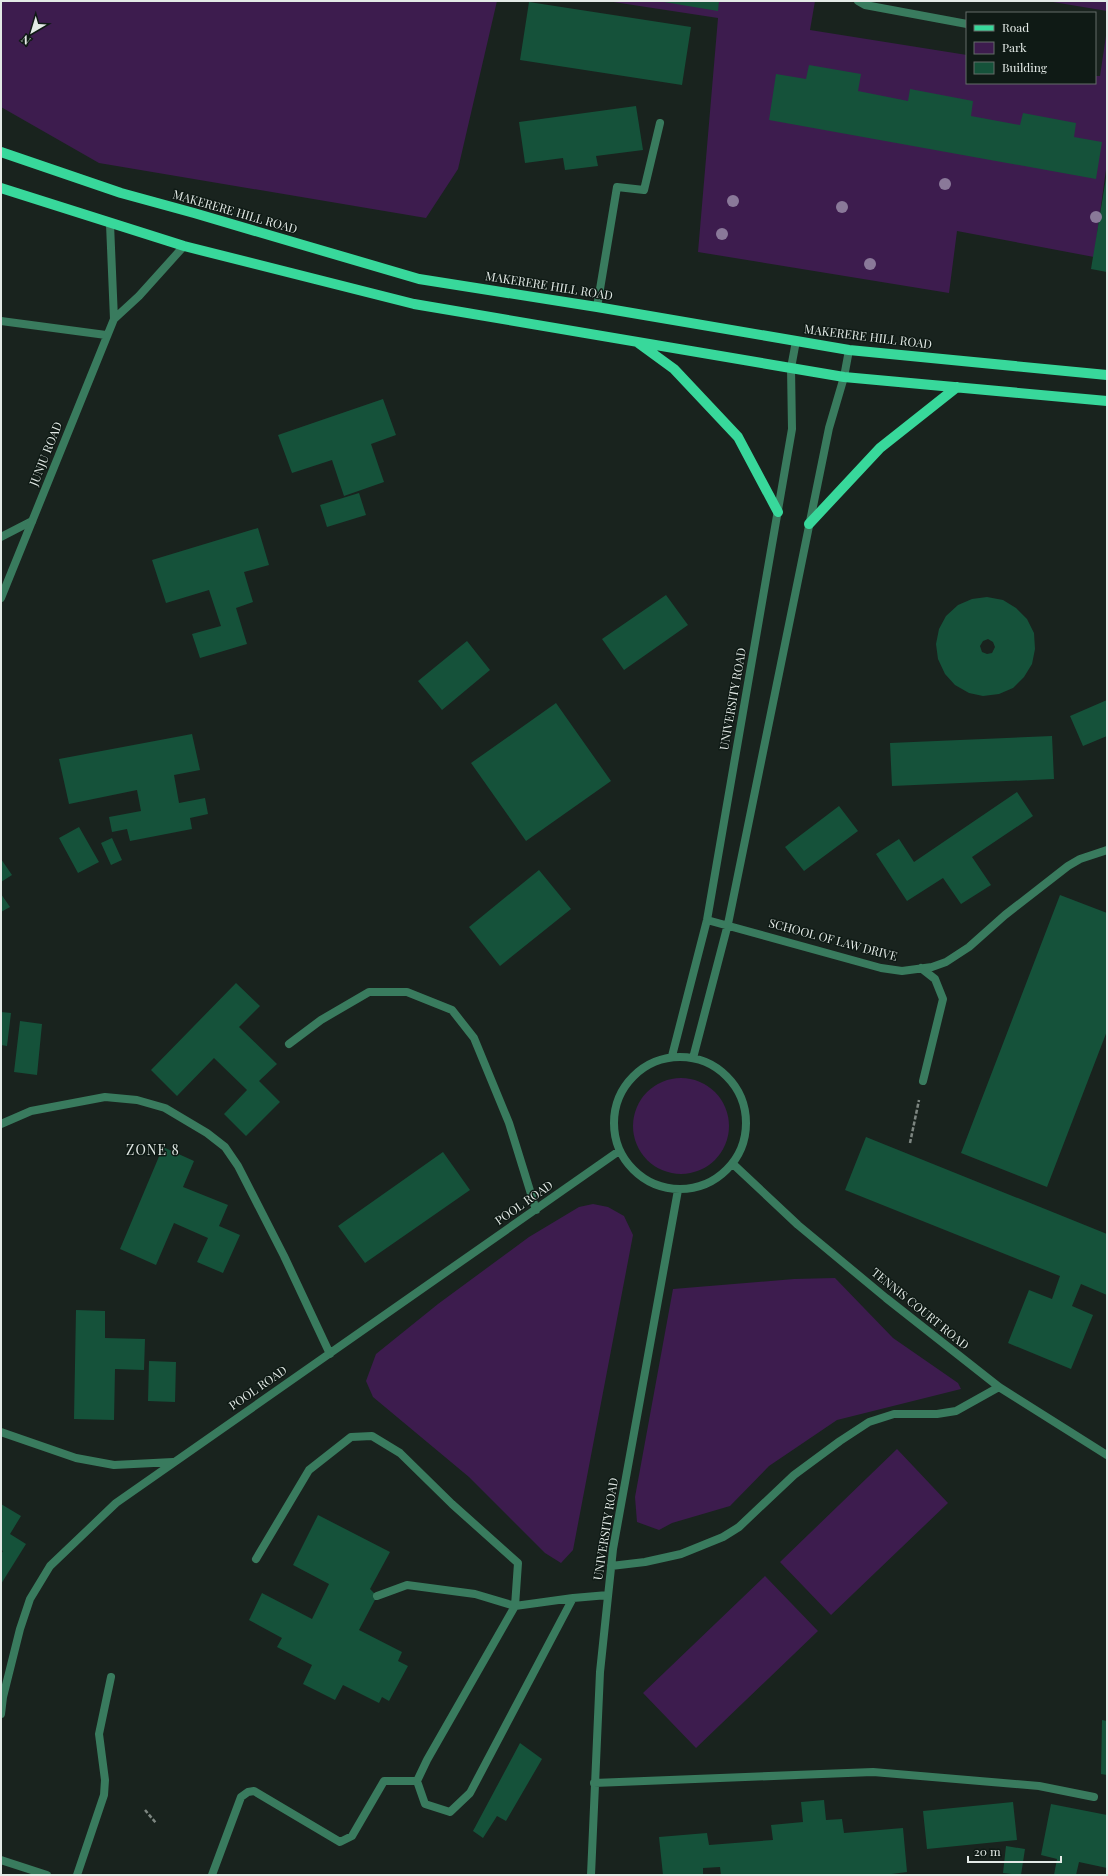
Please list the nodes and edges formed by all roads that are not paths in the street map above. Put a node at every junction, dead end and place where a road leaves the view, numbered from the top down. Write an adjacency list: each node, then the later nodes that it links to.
1 (858, 1): 2 (street)
2 (966, 24)
3 (660, 123): 8 (street)
4 (1, 152): 8 (main road, MAKERERE HILL ROAD)
5 (1, 188): 6 (main road)
6 (110, 224): 7 (main road); 9 (street, JUNJU ROAD)
7 (184, 246): 9 (street, JUNJU ROAD); 12 (main road)
8 (597, 307): 13 (main road, MAKERERE HILL ROAD)
9 (114, 319): 11 (street, JUNJU ROAD)
10 (1, 321): 11 (street)
11 (106, 335): 21 (street, JUNJU ROAD)
12 (634, 340): 15 (main road); 20 (main road)
13 (796, 341): 14 (main road, MAKERERE HILL ROAD); 15 (street, UNIVERSITY ROAD)
14 (849, 350): 16 (main road, MAKERERE HILL ROAD); 17 (street)
15 (792, 368): 17 (main road); 20 (street, UNIVERSITY ROAD)
16 (1107, 375)
17 (844, 377): 18 (main road); 22 (street)
18 (957, 387): 19 (main road); 22 (main road)
19 (1107, 401)
20 (778, 512): 26 (street, UNIVERSITY ROAD)
21 (32, 521): 23 (street); 24 (street, JUNJU ROAD)
22 (809, 524): 27 (street)
23 (1, 538)
24 (1, 598)
25 (1107, 850): 28 (street, SCHOOL OF LAW DRIVE)
26 (707, 920): 27 (street, SCHOOL OF LAW DRIVE); 30 (street, UNIVERSITY ROAD)
27 (728, 924): 28 (street, SCHOOL OF LAW DRIVE); 31 (street)
28 (921, 968): 32 (street)
29 (289, 1044): 37 (street)
30 (672, 1056): 31 (street); 34 (street)
31 (693, 1058): 35 (street)
32 (923, 1081)
33 (1, 1124): 38 (street)
34 (619, 1151): 36 (street); 37 (street, POOL ROAD)
35 (733, 1164): 36 (street); 39 (street, TENNIS COURT ROAD)
36 (678, 1190): 44 (street, UNIVERSITY ROAD)
37 (536, 1210): 38 (street, POOL ROAD)
38 (330, 1354): 42 (street, POOL ROAD)
39 (999, 1387): 41 (street, TENNIS COURT ROAD); 44 (street)
40 (1, 1432): 42 (street)
41 (1107, 1455)
42 (174, 1462): 50 (street, POOL ROAD)
43 (256, 1559): 48 (street)
44 (611, 1566): 45 (street, UNIVERSITY ROAD)
45 (608, 1595): 47 (street); 52 (street, UNIVERSITY ROAD)
46 (376, 1596): 48 (street)
47 (573, 1598): 48 (street); 51 (street)
48 (515, 1606): 51 (street)
49 (111, 1677): 56 (street)
50 (1, 1714)
51 (417, 1781): 57 (street)
52 (594, 1783): 53 (street); 58 (street, UNIVERSITY ROAD)
53 (1094, 1797)
54 (1, 1860): 55 (street)
55 (47, 1875)
56 (77, 1875)
57 (212, 1875)
58 (591, 1875)

